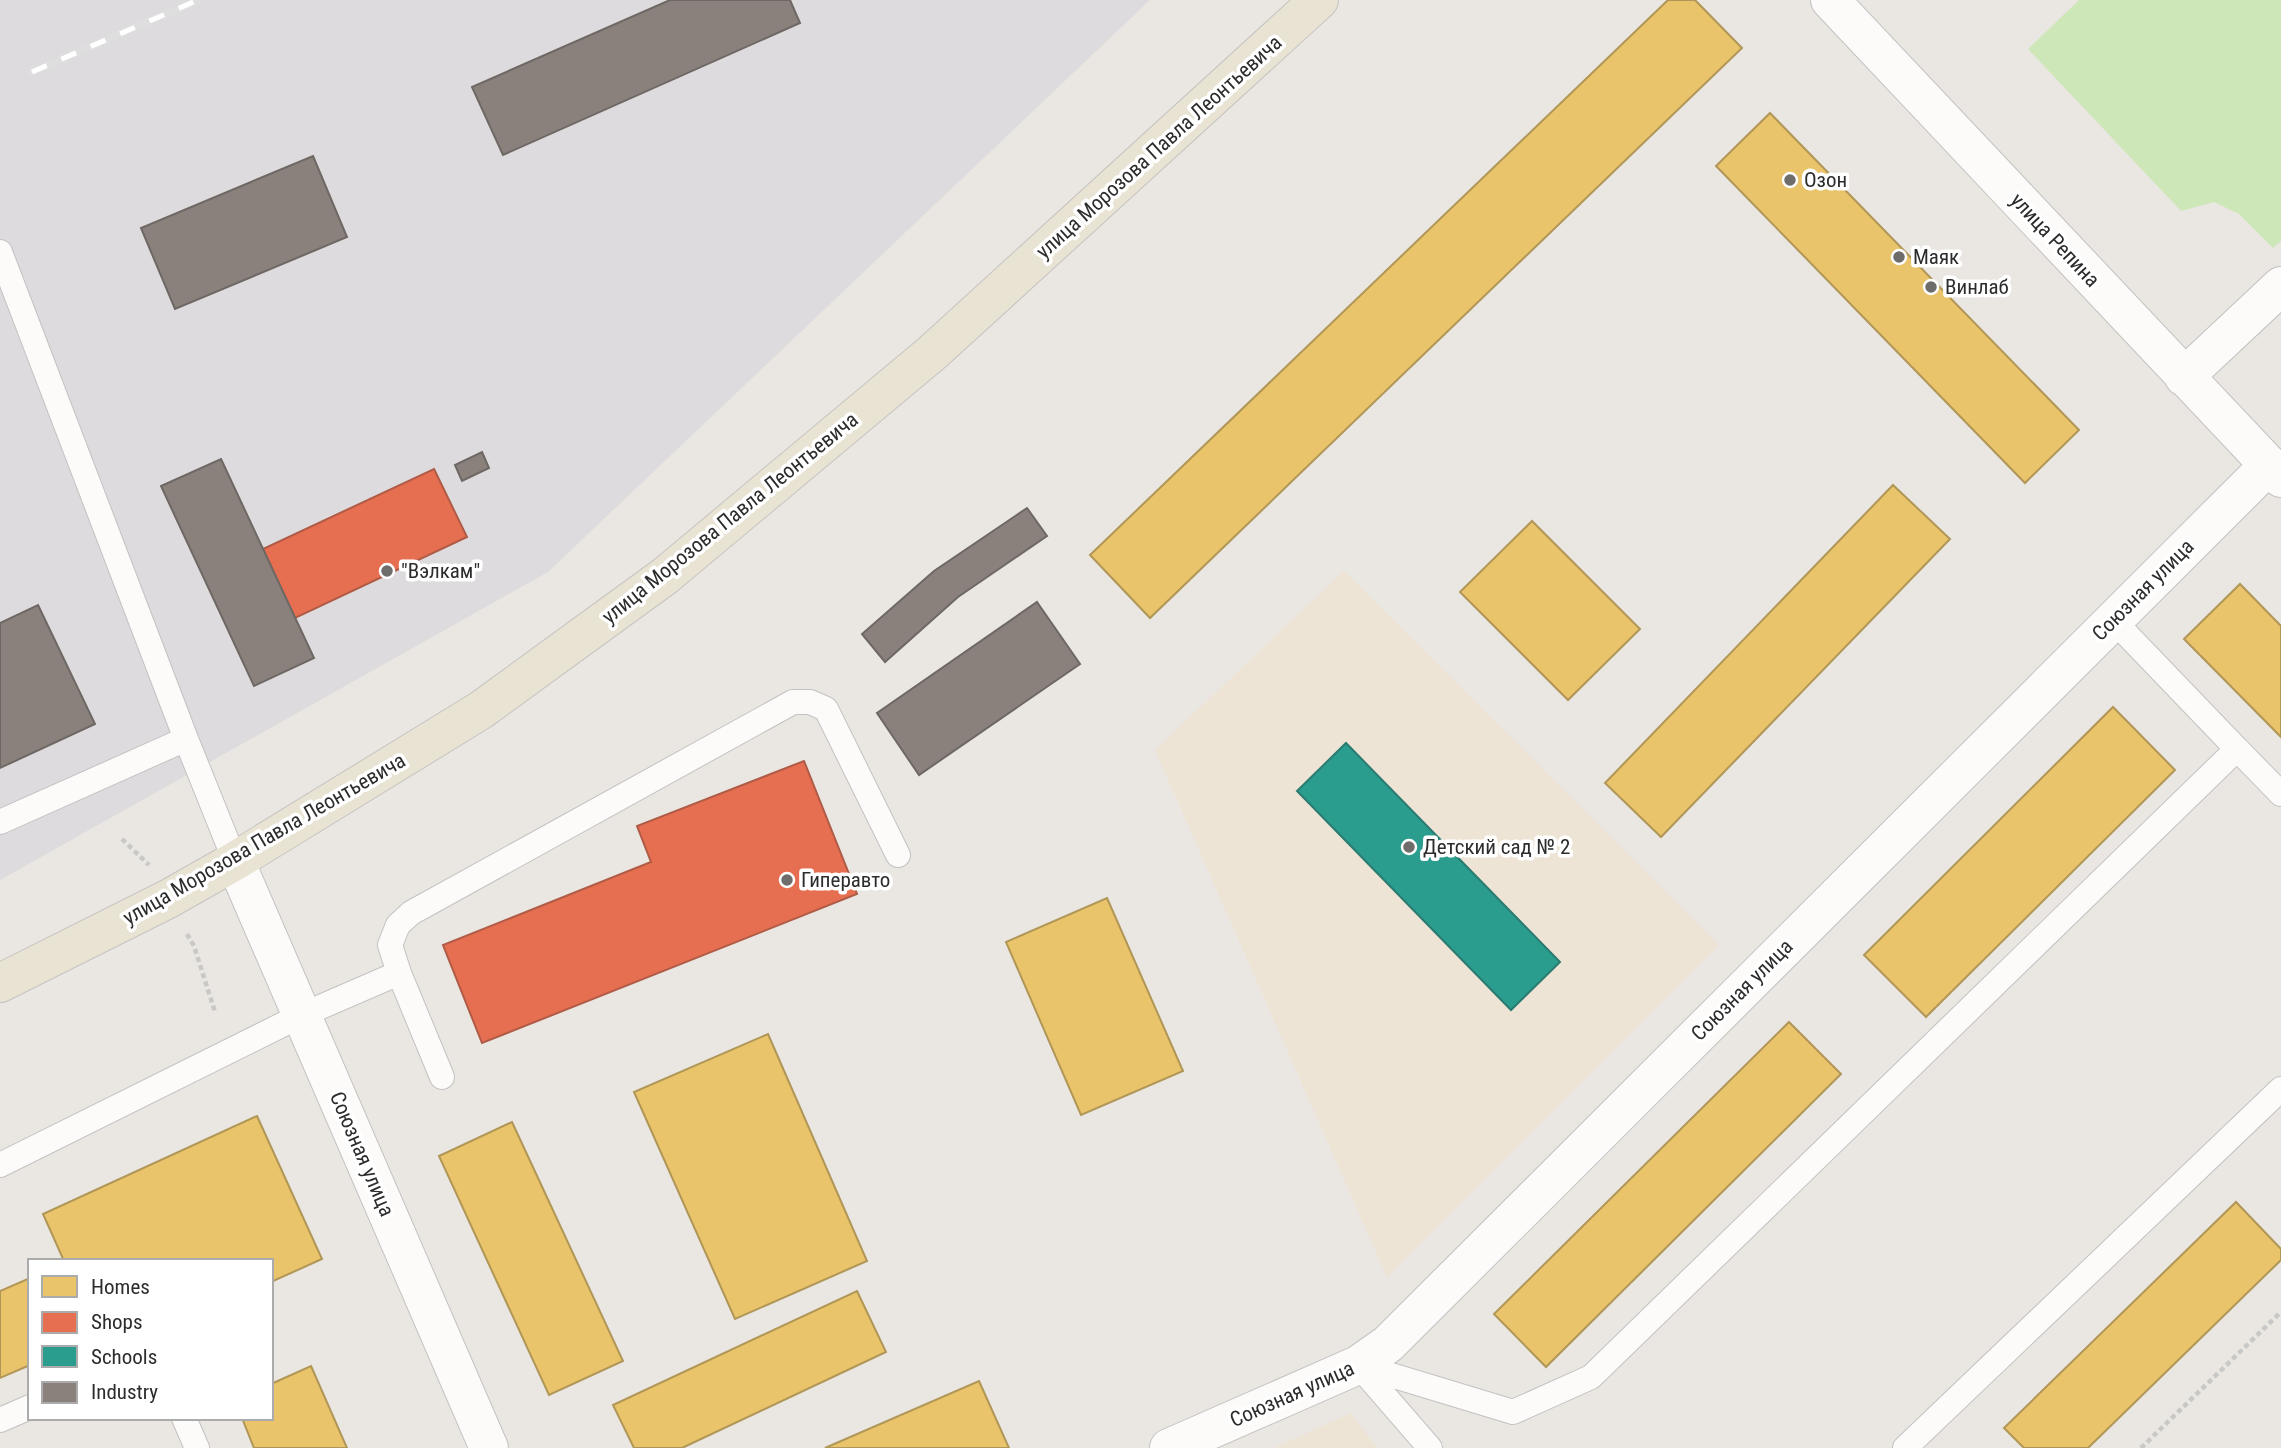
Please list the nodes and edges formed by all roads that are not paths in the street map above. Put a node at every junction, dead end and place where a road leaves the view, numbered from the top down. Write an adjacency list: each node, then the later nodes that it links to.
1 (1320, 0): 13 (main road, улица Морозова Павла Леонтьевича)
2 (1830, 0): 5 (street, улица Репина)
3 (0, 252): 8 (lane)
4 (2281, 286): 5 (street)
5 (2184, 377): 6 (street, улица Репина)
6 (2275, 472): 7 (street, Союзная улица)
7 (2113, 620): 9 (lane); 20 (street, Союзная улица)
8 (186, 739): 11 (lane); 13 (lane)
9 (2237, 749): 10 (lane); 20 (lane)
10 (2281, 794)
11 (0, 822)
12 (898, 855): 14 (lane)
13 (236, 861): 15 (main road, улица Морозова Павла Леонтьевича); 16 (street, Союзная улица)
14 (399, 973): 16 (lane); 17 (lane)
15 (0, 983)
16 (302, 1015): 19 (lane); 25 (street, Союзная улица)
17 (442, 1077)
18 (2281, 1088): 28 (lane)
19 (0, 1165)
20 (1359, 1365): 26 (street, Союзная улица); 27 (lane)
21 (28, 1408): 22 (lane)
22 (0, 1420)
23 (185, 1420): 24 (lane)
24 (197, 1448)
25 (489, 1448)
26 (1169, 1448)
27 (1430, 1448)
28 (1905, 1448)

